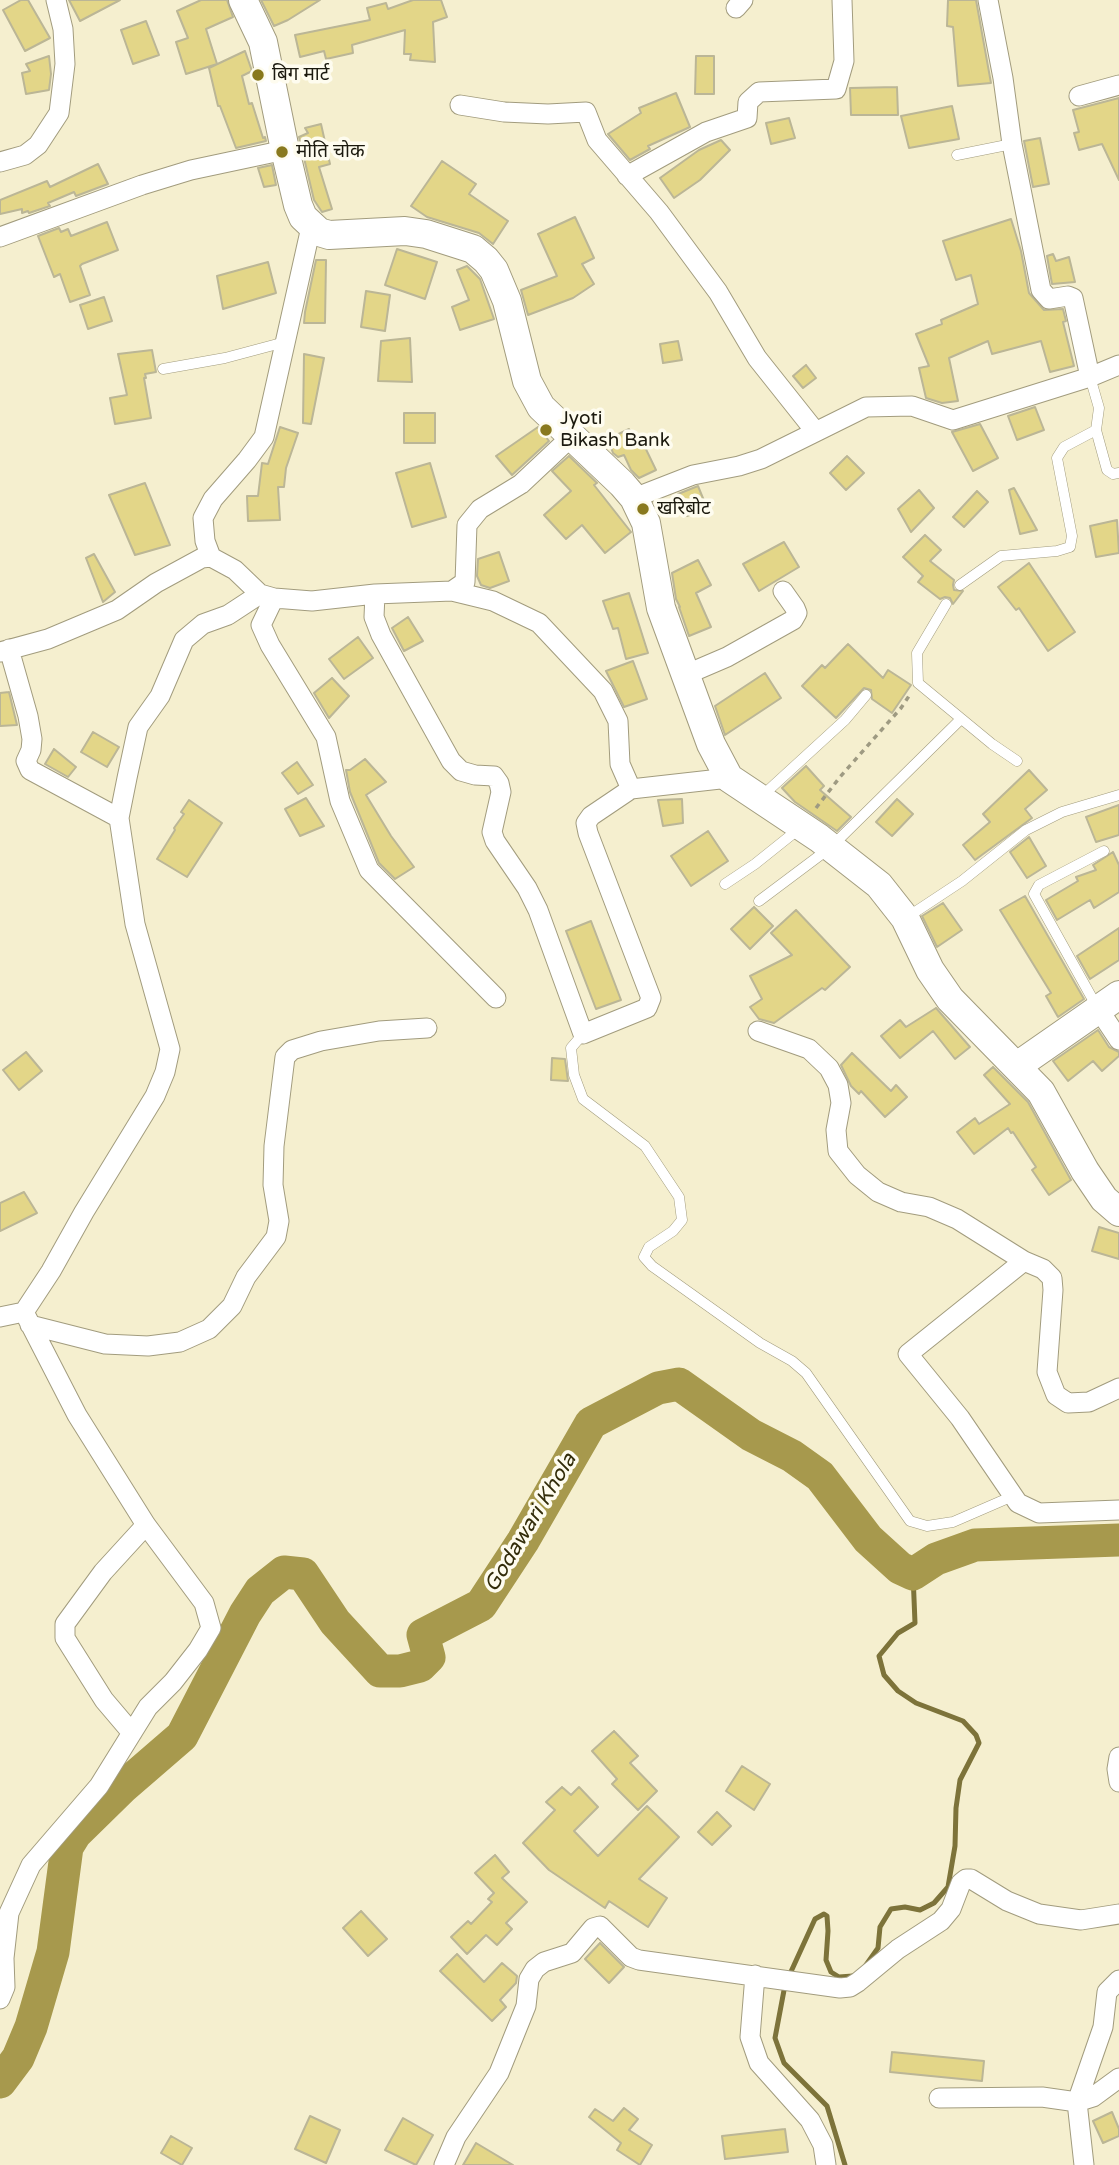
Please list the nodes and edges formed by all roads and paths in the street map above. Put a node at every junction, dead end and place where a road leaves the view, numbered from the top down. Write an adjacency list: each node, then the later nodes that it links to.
1 (56, 0): 11 (street)
2 (243, 0): 9 (street)
3 (842, 0): 12 (street)
4 (988, 0): 8 (street)
5 (1119, 85): 6 (street)
6 (1079, 96)
7 (460, 106): 12 (street)
8 (1013, 144): 10 (lane); 18 (street)
9 (285, 150): 13 (street); 14 (street)
10 (957, 155)
11 (0, 162)
12 (627, 176): 20 (street)
13 (311, 227): 15 (street); 21 (street)
14 (0, 237)
15 (286, 342): 17 (lane); 24 (street)
16 (1119, 365): 18 (street)
17 (163, 369)
18 (1090, 377): 19 (lane); 20 (street)
19 (1096, 430): 22 (lane); 25 (lane)
20 (815, 431): 23 (street)
21 (571, 437): 23 (street); 26 (street)
22 (1119, 473)
23 (634, 498): 32 (street)
24 (211, 557): 29 (street); 31 (street)
25 (960, 585)
26 (452, 590): 28 (street); 38 (street)
27 (783, 591): 32 (street)
28 (375, 594): 29 (street); 52 (street)
29 (267, 596): 41 (street); 48 (street)
30 (946, 604): 33 (lane)
31 (5, 650): 41 (street)
32 (685, 675): 37 (street)
33 (918, 683): 35 (lane); 42 (path)
34 (866, 695): 40 (lane)
35 (961, 719): 36 (lane); 43 (lane)
36 (1017, 761)
37 (729, 778): 38 (street); 40 (street)
38 (631, 789): 52 (street)
39 (1119, 795): 47 (lane)
40 (759, 799): 42 (street)
41 (119, 818): 58 (street)
42 (802, 827): 43 (street); 45 (lane)
43 (831, 847): 46 (lane); 47 (street)
44 (1104, 851): 49 (lane)
45 (724, 884)
46 (759, 901)
47 (905, 918): 54 (street)
48 (496, 998)
49 (1109, 1002): 53 (street); 54 (street)
50 (427, 1028): 58 (street)
51 (758, 1031): 56 (street)
52 (583, 1034): 60 (lane)
53 (1119, 1040)
54 (1017, 1066): 55 (street)
55 (1119, 1212)
56 (1024, 1261): 59 (street); 60 (street)
57 (0, 1317): 58 (street)
58 (27, 1318): 62 (street)
59 (1119, 1388)
60 (1013, 1496): 61 (street)
61 (1119, 1510)
62 (146, 1525): 63 (street); 63 (street)
63 (132, 1733): 69 (street)
64 (1119, 1756): 65 (street)
65 (1119, 1782)
66 (1119, 1914): 67 (street)
67 (762, 1975): 73 (street); 74 (street)
68 (1119, 1980): 72 (street)
69 (0, 1999)
70 (1119, 2078): 72 (street)
71 (939, 2098): 72 (street)
72 (1077, 2102): 75 (street)
73 (444, 2165)
74 (826, 2165)
75 (1084, 2165)

